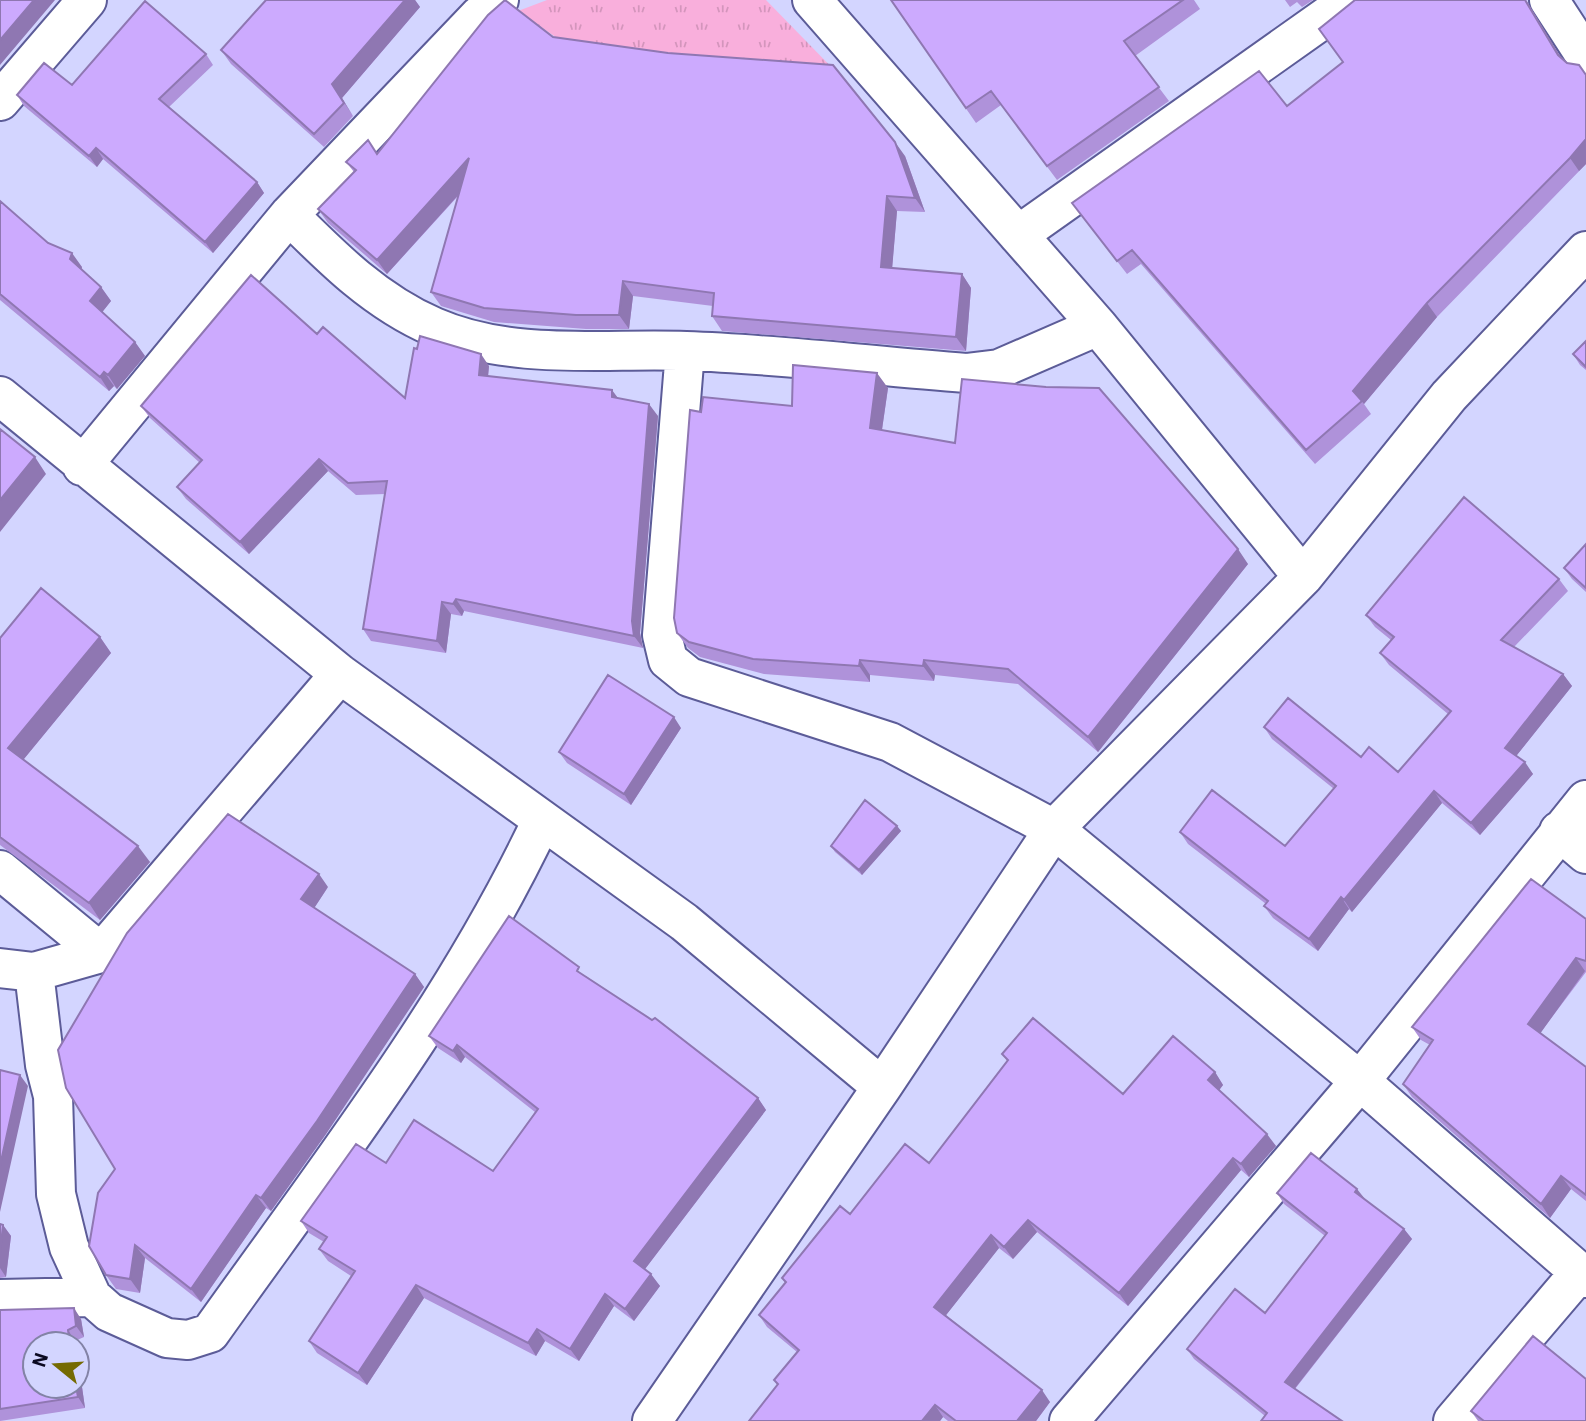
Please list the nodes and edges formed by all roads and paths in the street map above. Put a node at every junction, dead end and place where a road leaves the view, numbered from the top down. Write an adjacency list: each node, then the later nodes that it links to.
1 (87, 0): 7 (street)
2 (812, 0): 9 (street)
3 (1350, 0): 9 (street)
4 (1549, 0): 6 (street)
5 (480, 5): 8 (street)
6 (1586, 57)
7 (0, 100)
8 (289, 215): 12 (street); 14 (street)
9 (1018, 235): 11 (street)
10 (1586, 251): 15 (street)
11 (1098, 326): 12 (street); 15 (street)
12 (685, 351): 19 (street)
13 (0, 396): 14 (street)
14 (82, 466): 16 (street)
15 (1303, 577): 19 (street)
16 (340, 674): 18 (street); 22 (street)
17 (1586, 800): 20 (street)
18 (542, 820): 25 (street); 27 (street)
19 (1054, 829): 24 (street); 25 (street)
20 (1573, 843): 24 (street)
21 (0, 870): 22 (street)
22 (101, 953): 23 (street)
23 (17, 970): 27 (street)
24 (1360, 1081): 26 (street); 30 (street)
25 (882, 1087): 29 (street)
26 (1583, 1275): 31 (street)
27 (92, 1297): 28 (street)
28 (0, 1299)
29 (652, 1421)
30 (1069, 1421)
31 (1453, 1421)

